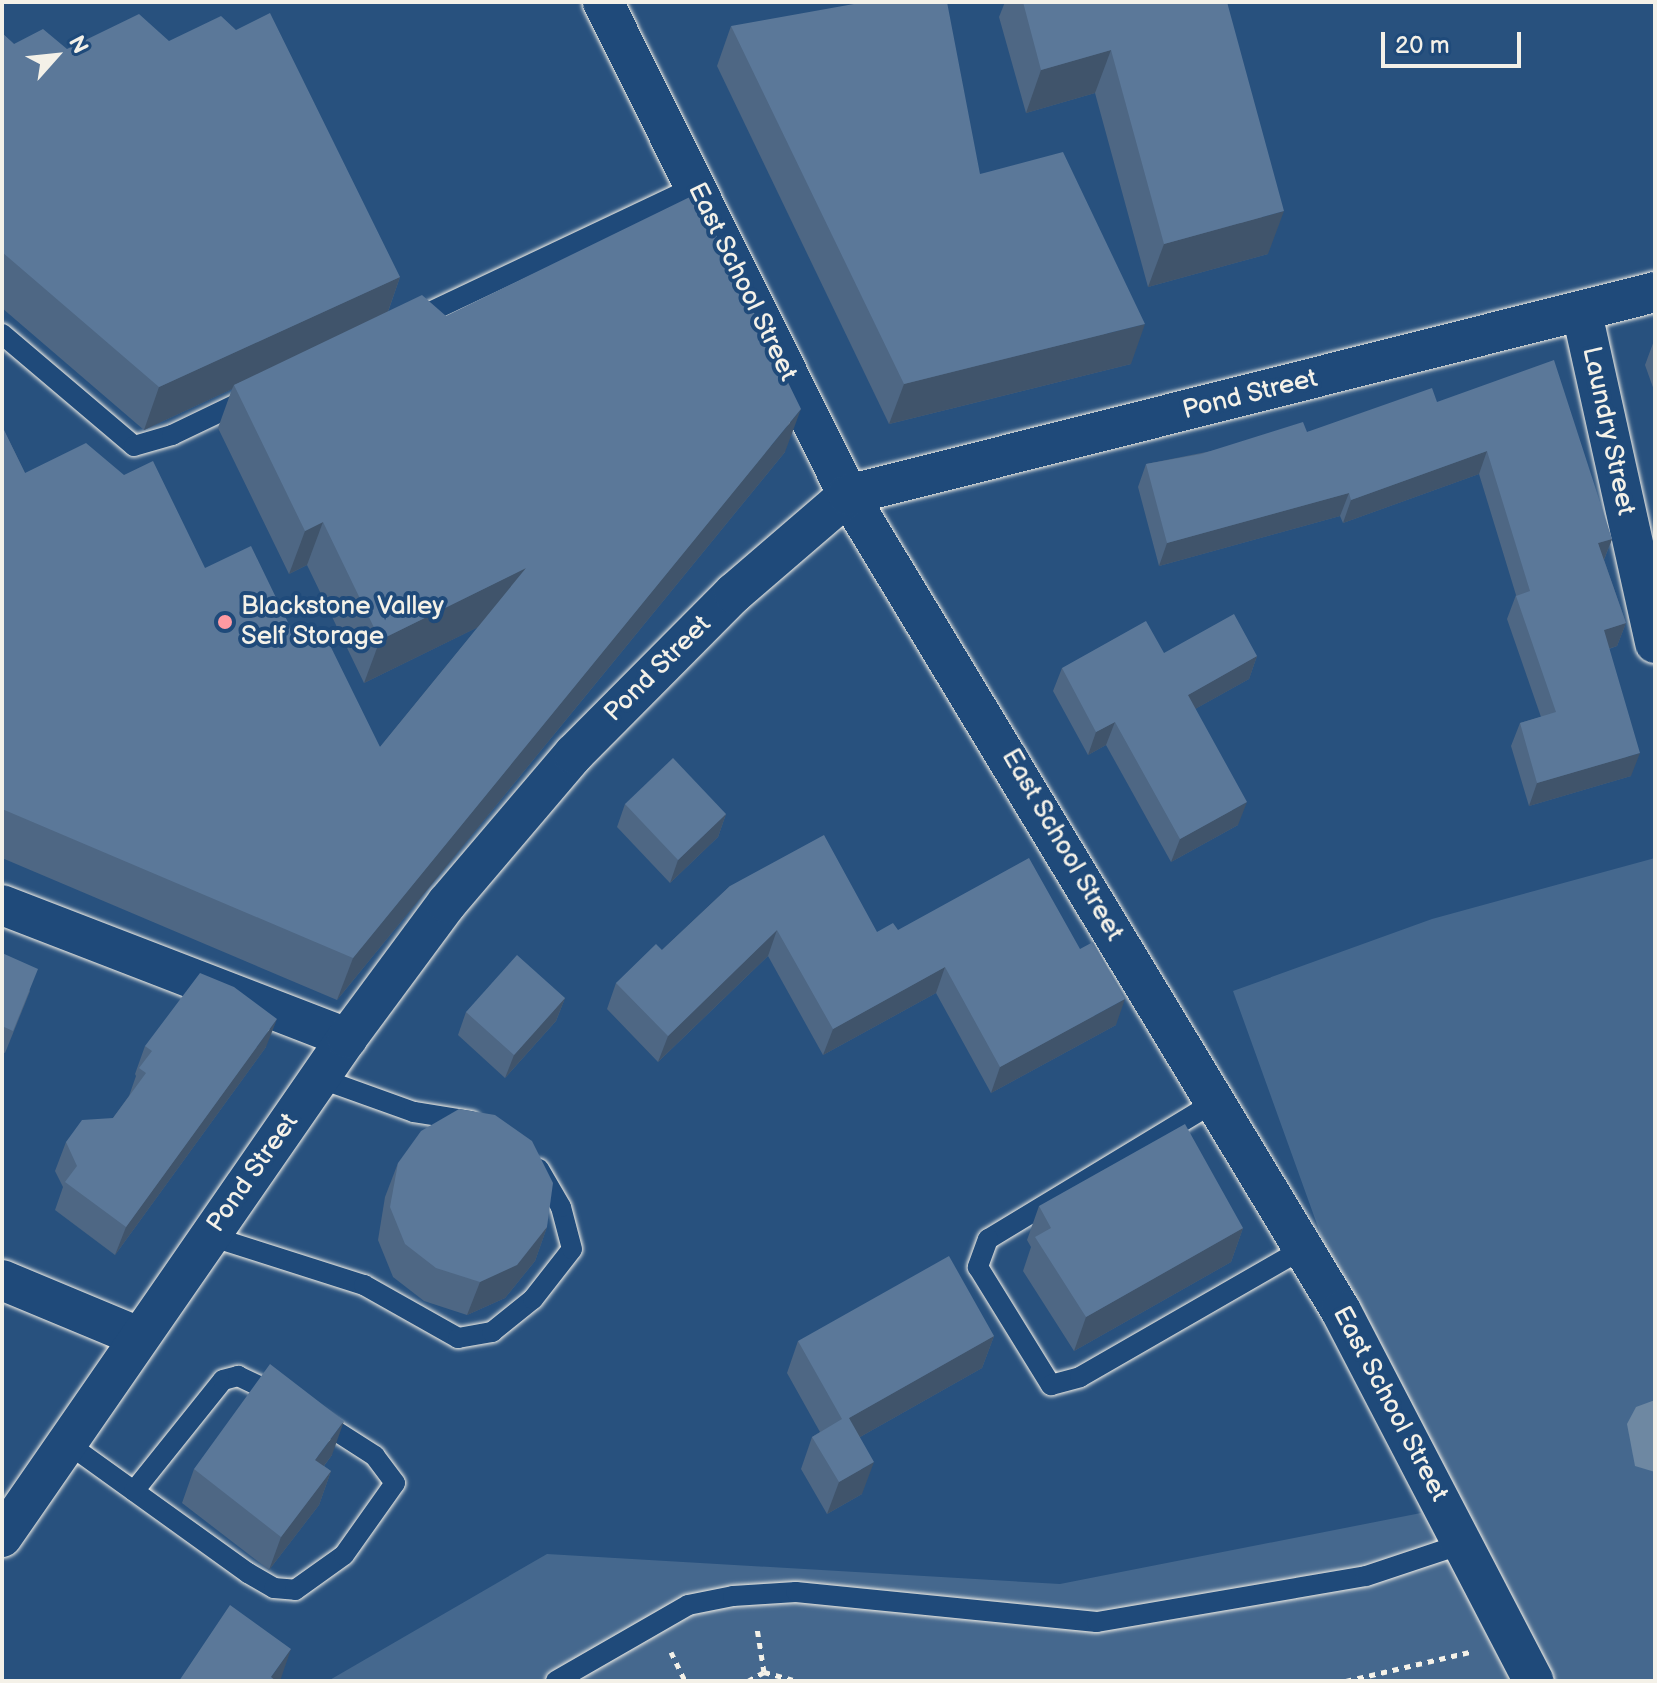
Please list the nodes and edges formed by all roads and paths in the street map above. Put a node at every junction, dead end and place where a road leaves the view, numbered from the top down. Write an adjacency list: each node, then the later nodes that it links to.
1 (603, 2): 2 (street, East School Street)
2 (695, 187): 5 (lane); 8 (street, East School Street)
3 (1655, 292): 4 (street, Pond Street)
4 (1582, 313): 8 (street, Pond Street); 9 (street, Laundry Street)
5 (399, 327)
6 (2, 334): 7 (lane)
7 (271, 388)
8 (848, 495): 11 (street, Pond Street); 13 (street, East School Street)
9 (1655, 643)
10 (2, 905): 11 (street)
11 (347, 1038): 12 (street, Pond Street)
12 (319, 1078): 14 (lane); 16 (street, Pond Street)
13 (1213, 1103): 17 (street, East School Street); 17 (lane)
14 (488, 1129)
15 (525, 1157): 16 (lane)
16 (210, 1236): 19 (street, Pond Street)
17 (1303, 1249): 23 (street, East School Street)
18 (2, 1280): 19 (street)
19 (139, 1337): 20 (street, Pond Street)
20 (67, 1443): 21 (lane); 22 (street, Pond Street)
21 (134, 1491): 21 (lane)
22 (2, 1537)
23 (1465, 1543): 24 (lane); 25 (street, East School Street)
24 (755, 1595): 26 (path); 27 (lane)
25 (1514, 1637): 30 (path); 31 (street, East School Street)
26 (764, 1672): 28 (path); 29 (path)
27 (556, 1681)
28 (748, 1681)
29 (797, 1681)
30 (1346, 1681)
31 (1534, 1681)

